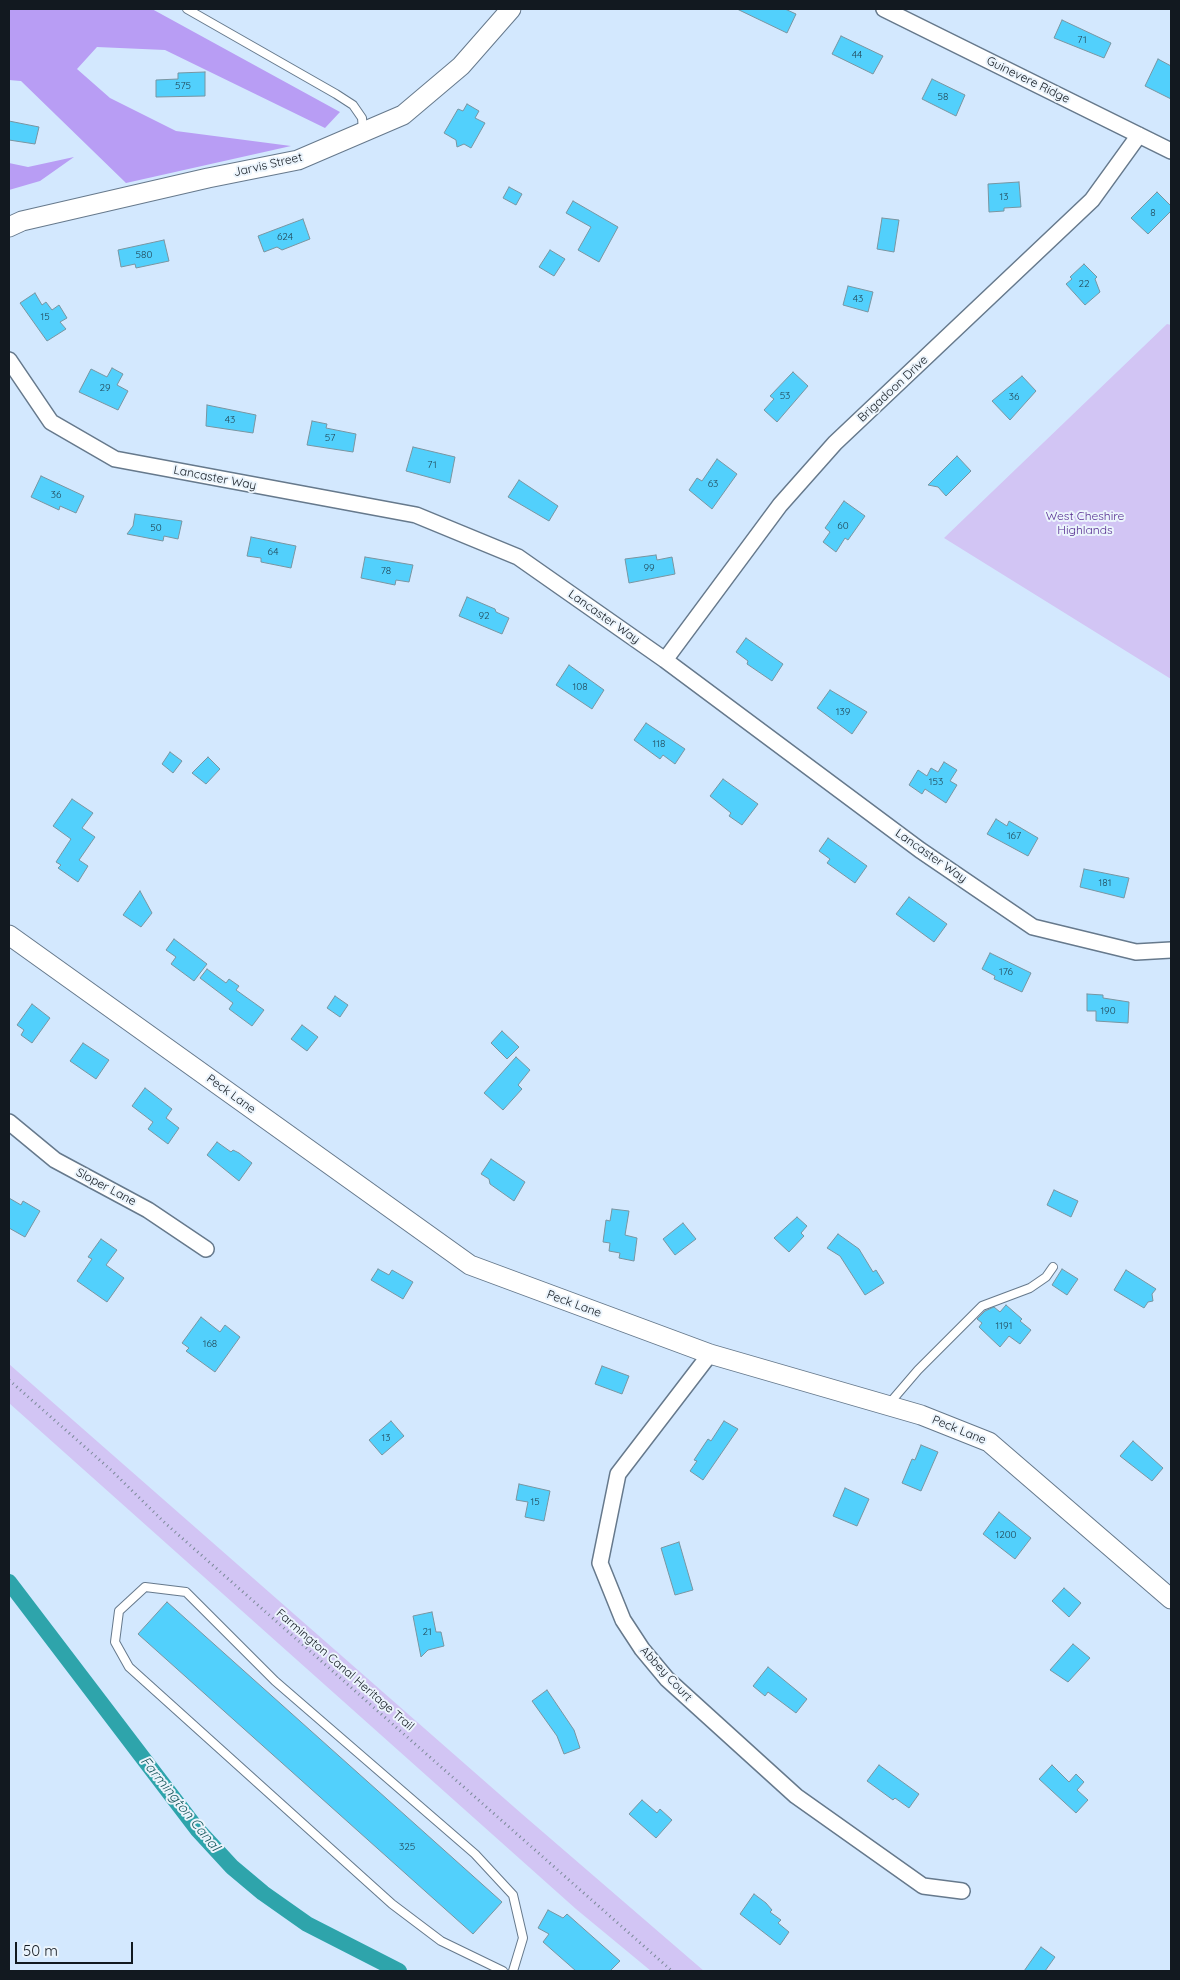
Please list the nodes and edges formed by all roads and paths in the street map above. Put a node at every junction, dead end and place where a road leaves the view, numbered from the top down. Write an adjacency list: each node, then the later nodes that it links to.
1 (187, 9): 4 (lane)
2 (884, 9): 5 (street, Guinevere Ridge)
3 (505, 11): 4 (street, Jarvis Street)
4 (363, 132): 7 (street, Jarvis Street)
5 (1139, 135): 6 (street, Guinevere Ridge); 9 (street, Brigadoon Drive)
6 (1171, 150)
7 (9, 227)
8 (9, 360): 9 (street, Lancaster Way)
9 (665, 660): 11 (street, Lancaster Way)
10 (9, 935): 15 (street, Peck Lane)
11 (1171, 950)
12 (9, 1122): 13 (street, Sloper Lane)
13 (206, 1249)
14 (1053, 1267): 17 (lane)
15 (710, 1354): 17 (street, Peck Lane); 19 (street, Abbey Court)
16 (9, 1380): 22 (path, Farmington Canal Heritage Trail)
17 (888, 1405): 18 (street, Peck Lane)
18 (1171, 1599)
19 (962, 1890)
20 (503, 1971): 21 (lane)
21 (513, 1971)
22 (672, 1971)

